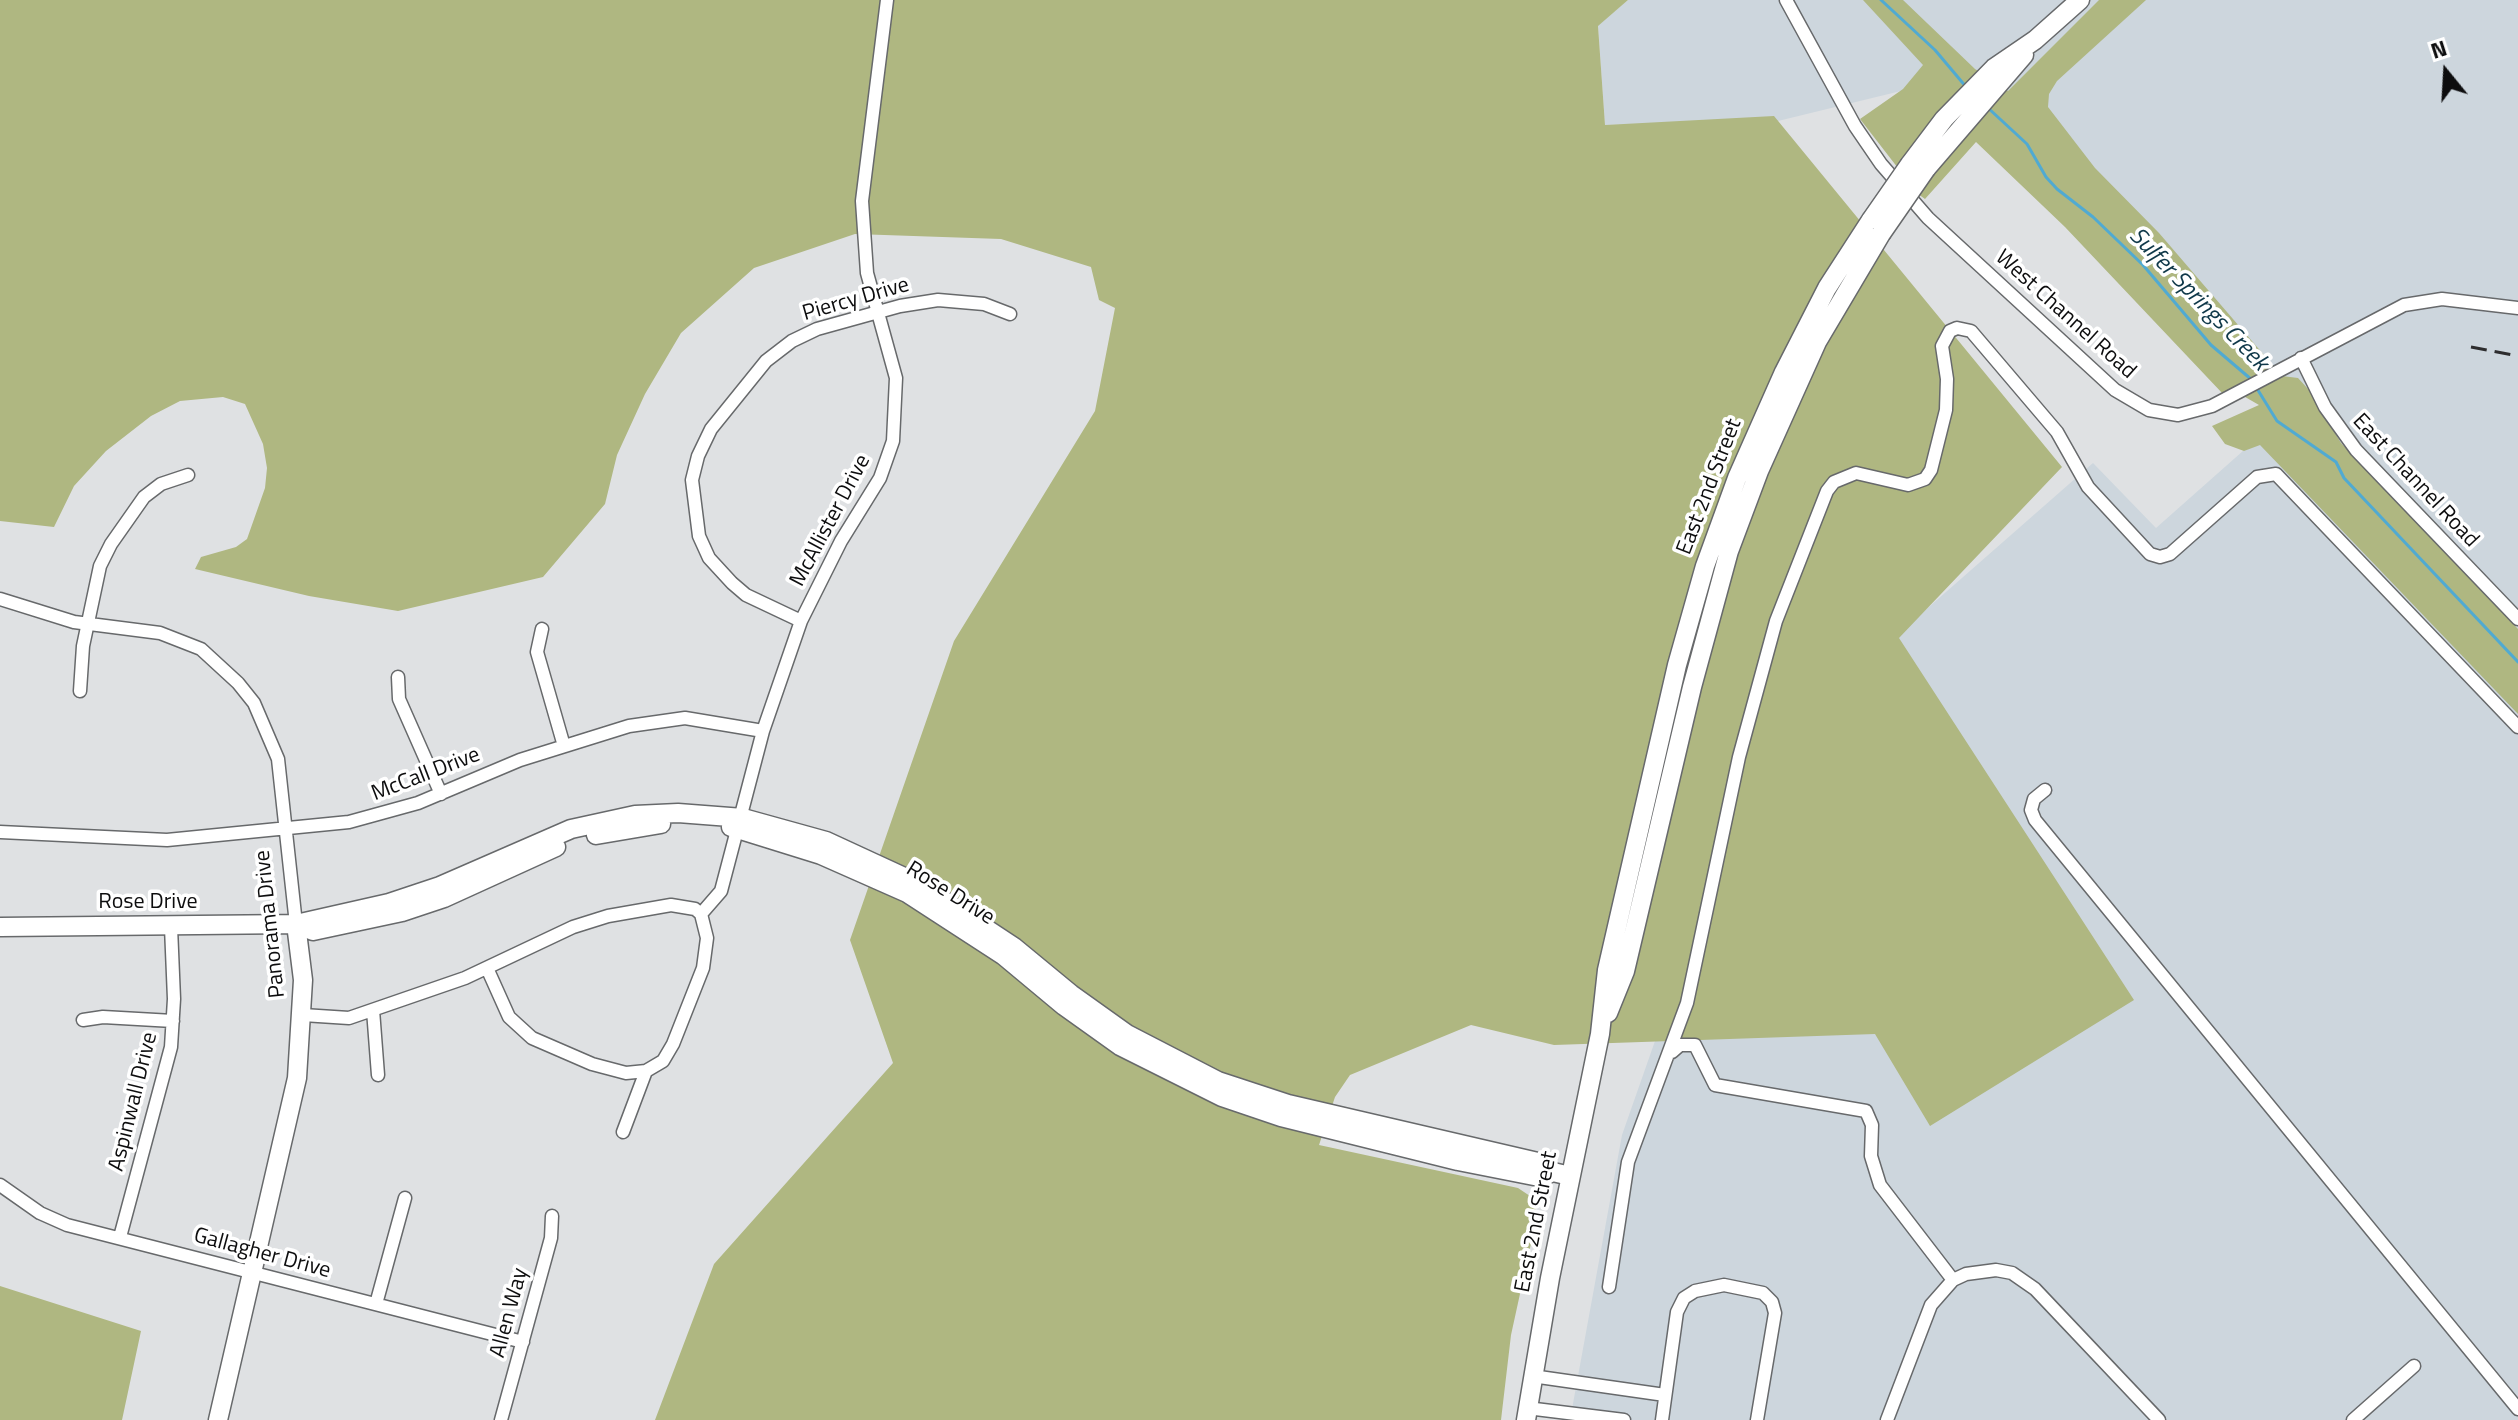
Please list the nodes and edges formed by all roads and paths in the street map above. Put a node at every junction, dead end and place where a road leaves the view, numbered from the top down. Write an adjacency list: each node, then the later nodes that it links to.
1 (887, 0): 7 (street, McAllister Drive)
2 (1786, 0): 9 (street, West Channel Road)
3 (2080, 0): 4 (main road, East 2nd Street)
4 (2000, 73): 5 (main road, East 2nd Street); 5 (main road, East 2nd Street)
5 (1918, 166): 39 (main road, East 2nd Street, bridge)
6 (2518, 308): 9 (street, West Channel Road)
7 (878, 312): 8 (street, Piercy Drive); 13 (street, McAllister Drive); 13 (street, Piercy Drive)
8 (1010, 314)
9 (2301, 358): 12 (street, East Channel Road)
10 (188, 475): 14 (street)
11 (0, 599): 14 (street, Panorama Drive)
12 (2518, 619)
13 (801, 621): 19 (street, McAllister Drive)
14 (88, 624): 17 (street); 24 (street, Panorama Drive)
15 (542, 629): 20 (street)
16 (398, 677): 22 (street)
17 (80, 691)
18 (2518, 727): 35 (street)
19 (763, 731): 20 (street, McCall Drive); 23 (street, McAllister Drive)
20 (564, 746): 22 (street, McCall Drive)
21 (2045, 790): 52 (street)
22 (441, 794): 24 (street, McCall Drive)
23 (741, 823): 26 (street, McAllister Drive); 27 (main road, Rose Drive); 39 (main road, Rose Drive)
24 (286, 828): 25 (street, McCall Drive); 27 (street, Panorama Drive)
25 (0, 832)
26 (701, 914): 30 (street); 36 (street)
27 (296, 924): 29 (main road, Rose Drive); 32 (main road, Panorama Drive)
28 (0, 927): 29 (main road, Rose Drive)
29 (171, 927): 34 (street, Aspinwall Drive)
30 (487, 968): 31 (street); 36 (street)
31 (373, 1010): 32 (street); 37 (street)
32 (303, 1015): 44 (main road, Panorama Drive)
33 (83, 1020): 34 (street)
34 (173, 1021): 43 (street, Aspinwall Drive)
35 (1672, 1052): 45 (street); 46 (street)
36 (646, 1071): 38 (street)
37 (378, 1075)
38 (623, 1132)
39 (1561, 1174): 50 (main road, East 2nd Street)
40 (0, 1185): 43 (street, Gallagher Drive)
41 (405, 1198): 47 (street)
42 (552, 1216): 48 (street, Allen Way)
43 (120, 1237): 44 (street, Gallagher Drive)
44 (249, 1271): 47 (street, Gallagher Drive); 54 (main road, Panorama Drive)
45 (1953, 1280): 59 (street); 60 (street)
46 (1609, 1287)
47 (376, 1304): 48 (street, Gallagher Drive)
48 (523, 1342): 55 (street, Allen Way)
49 (2414, 1366): 61 (street)
50 (1532, 1376): 51 (street); 53 (main road, East 2nd Street)
51 (1665, 1395): 57 (street); 58 (street)
52 (2518, 1409)
53 (1527, 1414): 56 (street)
54 (218, 1420)
55 (501, 1420)
56 (1624, 1420)
57 (1662, 1420)
58 (1757, 1420)
59 (1887, 1420)
60 (2159, 1420)
61 (2353, 1420)

